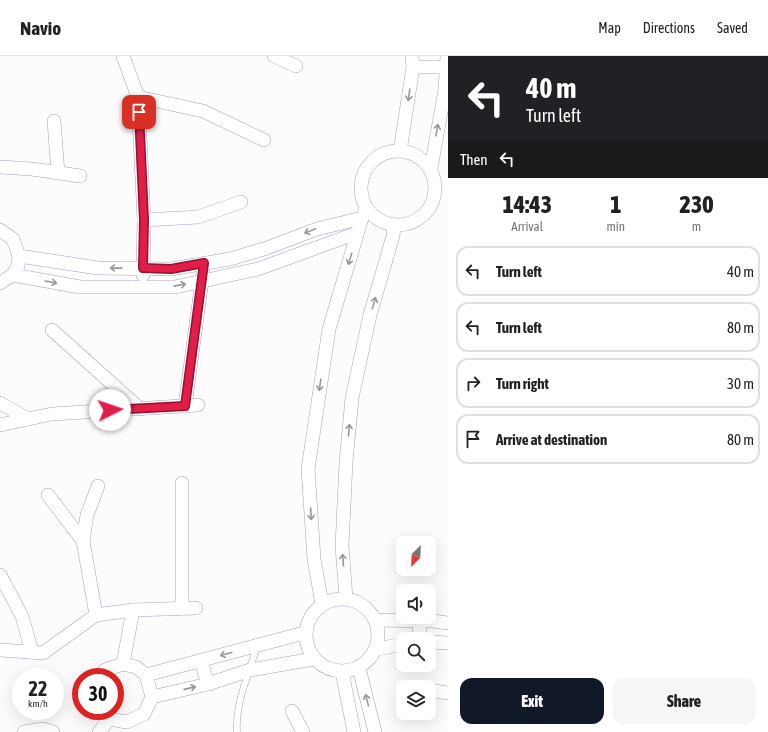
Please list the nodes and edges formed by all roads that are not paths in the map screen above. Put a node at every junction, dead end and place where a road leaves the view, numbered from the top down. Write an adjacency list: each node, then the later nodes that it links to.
1 (123, 56): 6 (street)
2 (274, 56): 5 (street)
3 (412, 62): 4 (street); 9 (street, one-way to 9)
4 (447, 63): 11 (street, one-way to 4)
5 (296, 66)
6 (138, 96): 8 (street); 16 (street)
7 (54, 121): 12 (street)
8 (264, 140)
9 (400, 150): 11 (street); 15 (street)
10 (0, 167): 12 (street)
11 (430, 168): 17 (street)
12 (58, 173): 13 (street)
13 (80, 176)
14 (241, 202): 16 (street)
15 (364, 213): 17 (street); 19 (street); 20 (street, one-way to 20)
16 (144, 220): 24 (street)
17 (394, 226): 39 (street, one-way to 17)
18 (0, 230): 21 (street)
19 (358, 233): 23 (street); 40 (street, one-way to 40)
20 (267, 248): 22 (street); 23 (street)
21 (19, 256): 24 (street, one-way to 21); 25 (street)
22 (204, 263): 24 (street); 26 (street)
23 (273, 264): 26 (street)
24 (143, 268): 28 (street)
25 (12, 275): 27 (street); 28 (street, one-way to 28)
26 (202, 281): 28 (street, one-way to 26); 31 (street)
27 (0, 283)
28 (143, 287)
29 (52, 330): 31 (street)
30 (0, 403): 32 (street)
31 (140, 408): 32 (street)
32 (28, 419): 33 (street)
33 (0, 425)
34 (182, 483): 41 (street)
35 (98, 486): 37 (street)
36 (48, 495): 37 (street)
37 (83, 541): 44 (street)
38 (0, 575): 56 (street)
39 (346, 598): 40 (street); 45 (street)
40 (322, 604): 49 (street)
41 (182, 608): 42 (street); 43 (street)
42 (196, 608)
43 (133, 610): 44 (street); 59 (street)
44 (96, 615): 56 (street)
45 (376, 620): 46 (street); 54 (street)
46 (396, 620)
47 (436, 622): 48 (street)
48 (448, 622)
49 (304, 632): 52 (street); 57 (street)
50 (436, 642): 51 (street)
51 (448, 643)
52 (257, 645): 58 (street, one-way to 58); 62 (lane)
53 (396, 645): 54 (street)
54 (376, 649): 61 (street)
55 (0, 650): 56 (street)
56 (32, 652)
57 (313, 659): 62 (street); 63 (street)
58 (201, 661): 64 (street); 65 (street)
59 (123, 664): 60 (street); 64 (street)
60 (111, 668)
61 (359, 668): 63 (street); 78 (street, one-way to 61)
62 (250, 670): 65 (street); 75 (lane)
63 (342, 672): 77 (street)
64 (146, 675): 68 (street)
65 (208, 684): 68 (street, one-way to 65)
66 (436, 691): 67 (street)
67 (448, 693)
68 (152, 697): 71 (street)
69 (292, 711): 76 (street)
70 (103, 720): 74 (street)
71 (121, 720)
72 (24, 732): 73 (street)
73 (53, 732)
74 (99, 732)
75 (237, 732)
76 (303, 732)
77 (354, 732)
78 (375, 732)

